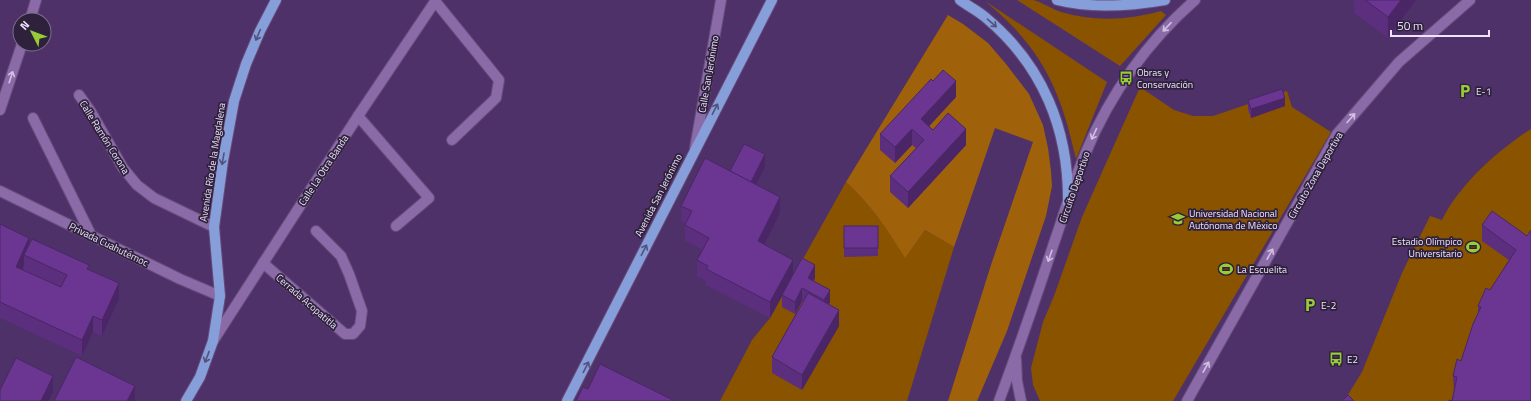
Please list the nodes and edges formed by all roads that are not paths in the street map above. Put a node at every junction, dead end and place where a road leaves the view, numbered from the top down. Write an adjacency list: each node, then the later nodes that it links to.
1 (36, 0): 11 (street)
2 (276, 0): 22 (main road, Avenida Río de la Magdalena, one-way to 22)
3 (435, 0): 15 (street, Calle La Otra Banda); 17 (street)
4 (721, 0): 18 (street, Calle San Jerónimo)
5 (772, 0): 18 (main road, Avenida San Jerónimo, one-way to 5)
6 (960, 0): 20 (main road, one-way to 20)
7 (1057, 0): 8 (main road)
8 (1164, 0)
9 (1195, 0): 20 (street, Circuito Deportivo, one-way to 20)
10 (1470, 0): 33 (street, Circuito Zona Deportiva, one-way to 10)
11 (32, 12)
12 (19, 52): 14 (street, one-way to 12)
13 (79, 95): 22 (street, Calle Ramón Corona)
14 (0, 110)
15 (358, 116): 21 (street); 25 (street, Calle La Otra Banda)
16 (33, 118): 24 (street)
17 (452, 140)
18 (695, 149): 30 (main road, Avenida San Jerónimo, one-way to 18)
19 (0, 191): 24 (street, Privada Cuahutémoc)
20 (1068, 203): 28 (street, Circuito Deportivo, one-way to 28)
21 (396, 226)
22 (214, 227): 26 (main road, Avenida Río de la Magdalena)
23 (316, 231): 25 (street, Cerrada Acopatitla)
24 (91, 236): 26 (street, Privada Cuahutémoc)
25 (263, 263): 27 (street, Calle La Otra Banda)
26 (220, 296): 27 (main road, Avenida Río de la Magdalena)
27 (213, 341): 29 (main road, Avenida Río de la Magdalena, one-way to 29)
28 (1016, 355): 31 (street, Circuito Deportivo); 32 (street)
29 (186, 401)
30 (567, 401)
31 (999, 401)
32 (1020, 401)
33 (1187, 401)

